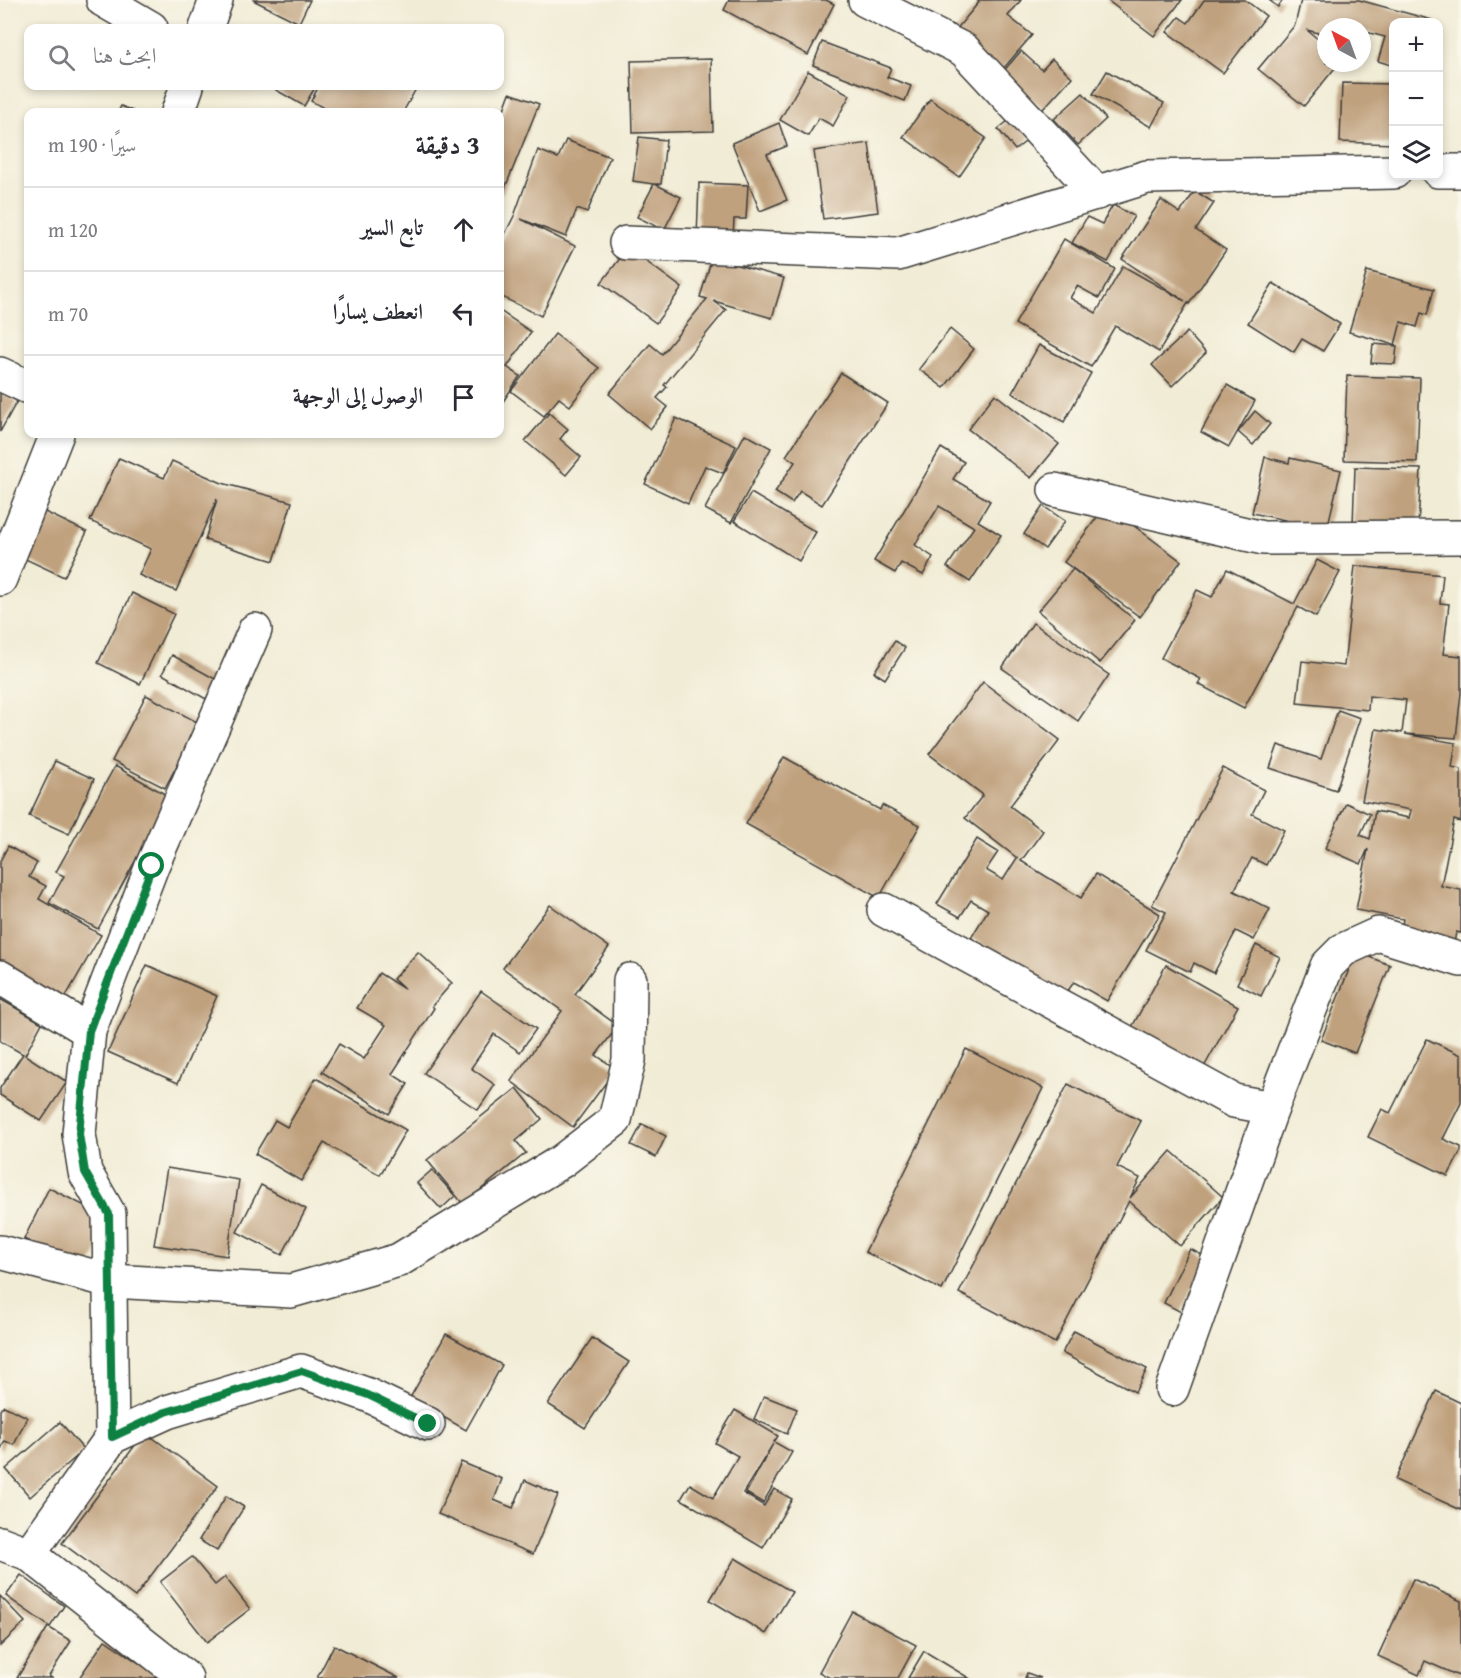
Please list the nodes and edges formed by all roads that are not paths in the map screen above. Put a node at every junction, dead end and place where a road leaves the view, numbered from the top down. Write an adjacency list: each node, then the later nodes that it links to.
1 (103, 0): 4 (street)
2 (216, 0): 5 (street)
3 (866, 0): 11 (street)
4 (144, 24)
5 (207, 24)
6 (186, 90): 7 (street)
7 (179, 108)
8 (1443, 171): 9 (street)
9 (1461, 171)
10 (1389, 172): 11 (street)
11 (1096, 193): 12 (street)
12 (626, 243)
13 (0, 374): 14 (street)
14 (24, 385)
15 (55, 438): 18 (street)
16 (1055, 490): 17 (street)
17 (1461, 537)
18 (0, 579)
19 (255, 630): 24 (street)
20 (884, 910): 25 (street)
21 (1461, 960): 25 (street)
22 (0, 977): 24 (street)
23 (630, 980): 27 (street)
24 (89, 1031): 27 (street)
25 (1272, 1108): 28 (street)
26 (0, 1252): 27 (street)
27 (111, 1281): 30 (street)
28 (1172, 1389)
29 (428, 1424): 30 (street)
30 (112, 1437): 31 (street)
31 (14, 1549): 32 (street)
32 (186, 1678)

